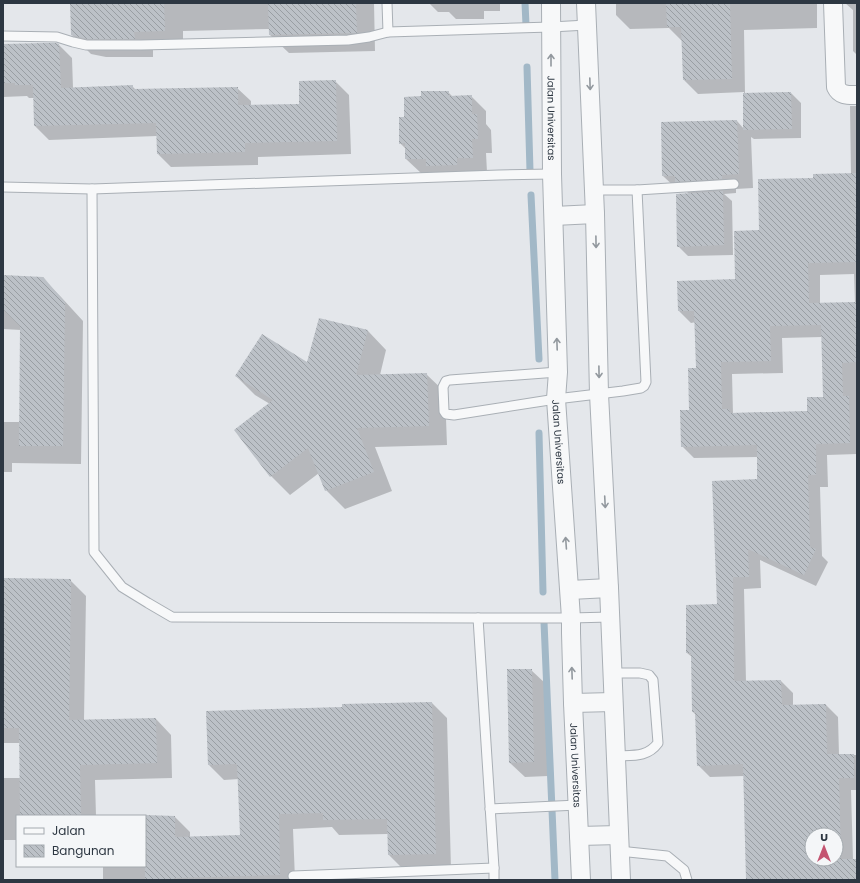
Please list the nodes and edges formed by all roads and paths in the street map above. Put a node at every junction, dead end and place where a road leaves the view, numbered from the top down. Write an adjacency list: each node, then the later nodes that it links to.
1 (388, 3): 7 (lane)
2 (551, 3): 6 (street, Jalan Universitas)
3 (586, 3): 5 (street)
4 (833, 3): 9 (street)
5 (587, 25): 6 (lane); 14 (street, one-way to 14)
6 (551, 28): 7 (lane); 10 (street, Jalan Universitas, one-way to 6)
7 (388, 32): 8 (lane)
8 (3, 36)
9 (857, 94)
10 (552, 174): 13 (lane); 17 (street, Jalan Universitas)
11 (734, 184): 15 (lane)
12 (3, 187): 13 (lane)
13 (92, 189): 24 (lane)
14 (594, 190): 15 (lane); 16 (street)
15 (637, 190): 19 (lane)
16 (595, 214): 17 (street); 19 (street, one-way to 19)
17 (554, 216): 18 (street, Jalan Universitas, one-way to 17)
18 (558, 372): 20 (street, Jalan Universitas); 20 (lane)
19 (599, 394): 20 (lane); 21 (street, one-way to 21)
20 (556, 399): 22 (street, Jalan Universitas, one-way to 20)
21 (609, 588): 22 (street); 23 (street)
22 (570, 590): 25 (street, Jalan Universitas)
23 (610, 617): 25 (lane); 26 (street)
24 (478, 618): 25 (lane); 31 (lane)
25 (571, 618): 28 (street, Jalan Universitas, one-way to 25)
26 (612, 673): 27 (street); 29 (lane)
27 (613, 702): 28 (street); 29 (street)
28 (573, 703): 30 (street, Jalan Universitas)
29 (615, 756): 33 (street)
30 (578, 804): 31 (lane); 32 (street, Jalan Universitas)
31 (490, 809): 34 (lane)
32 (579, 836): 33 (street); 37 (street, Jalan Universitas)
33 (619, 843): 38 (street); 39 (lane)
34 (494, 868): 35 (lane); 36 (lane)
35 (293, 876)
36 (494, 880)
37 (581, 880)
38 (621, 880)
39 (687, 880)

